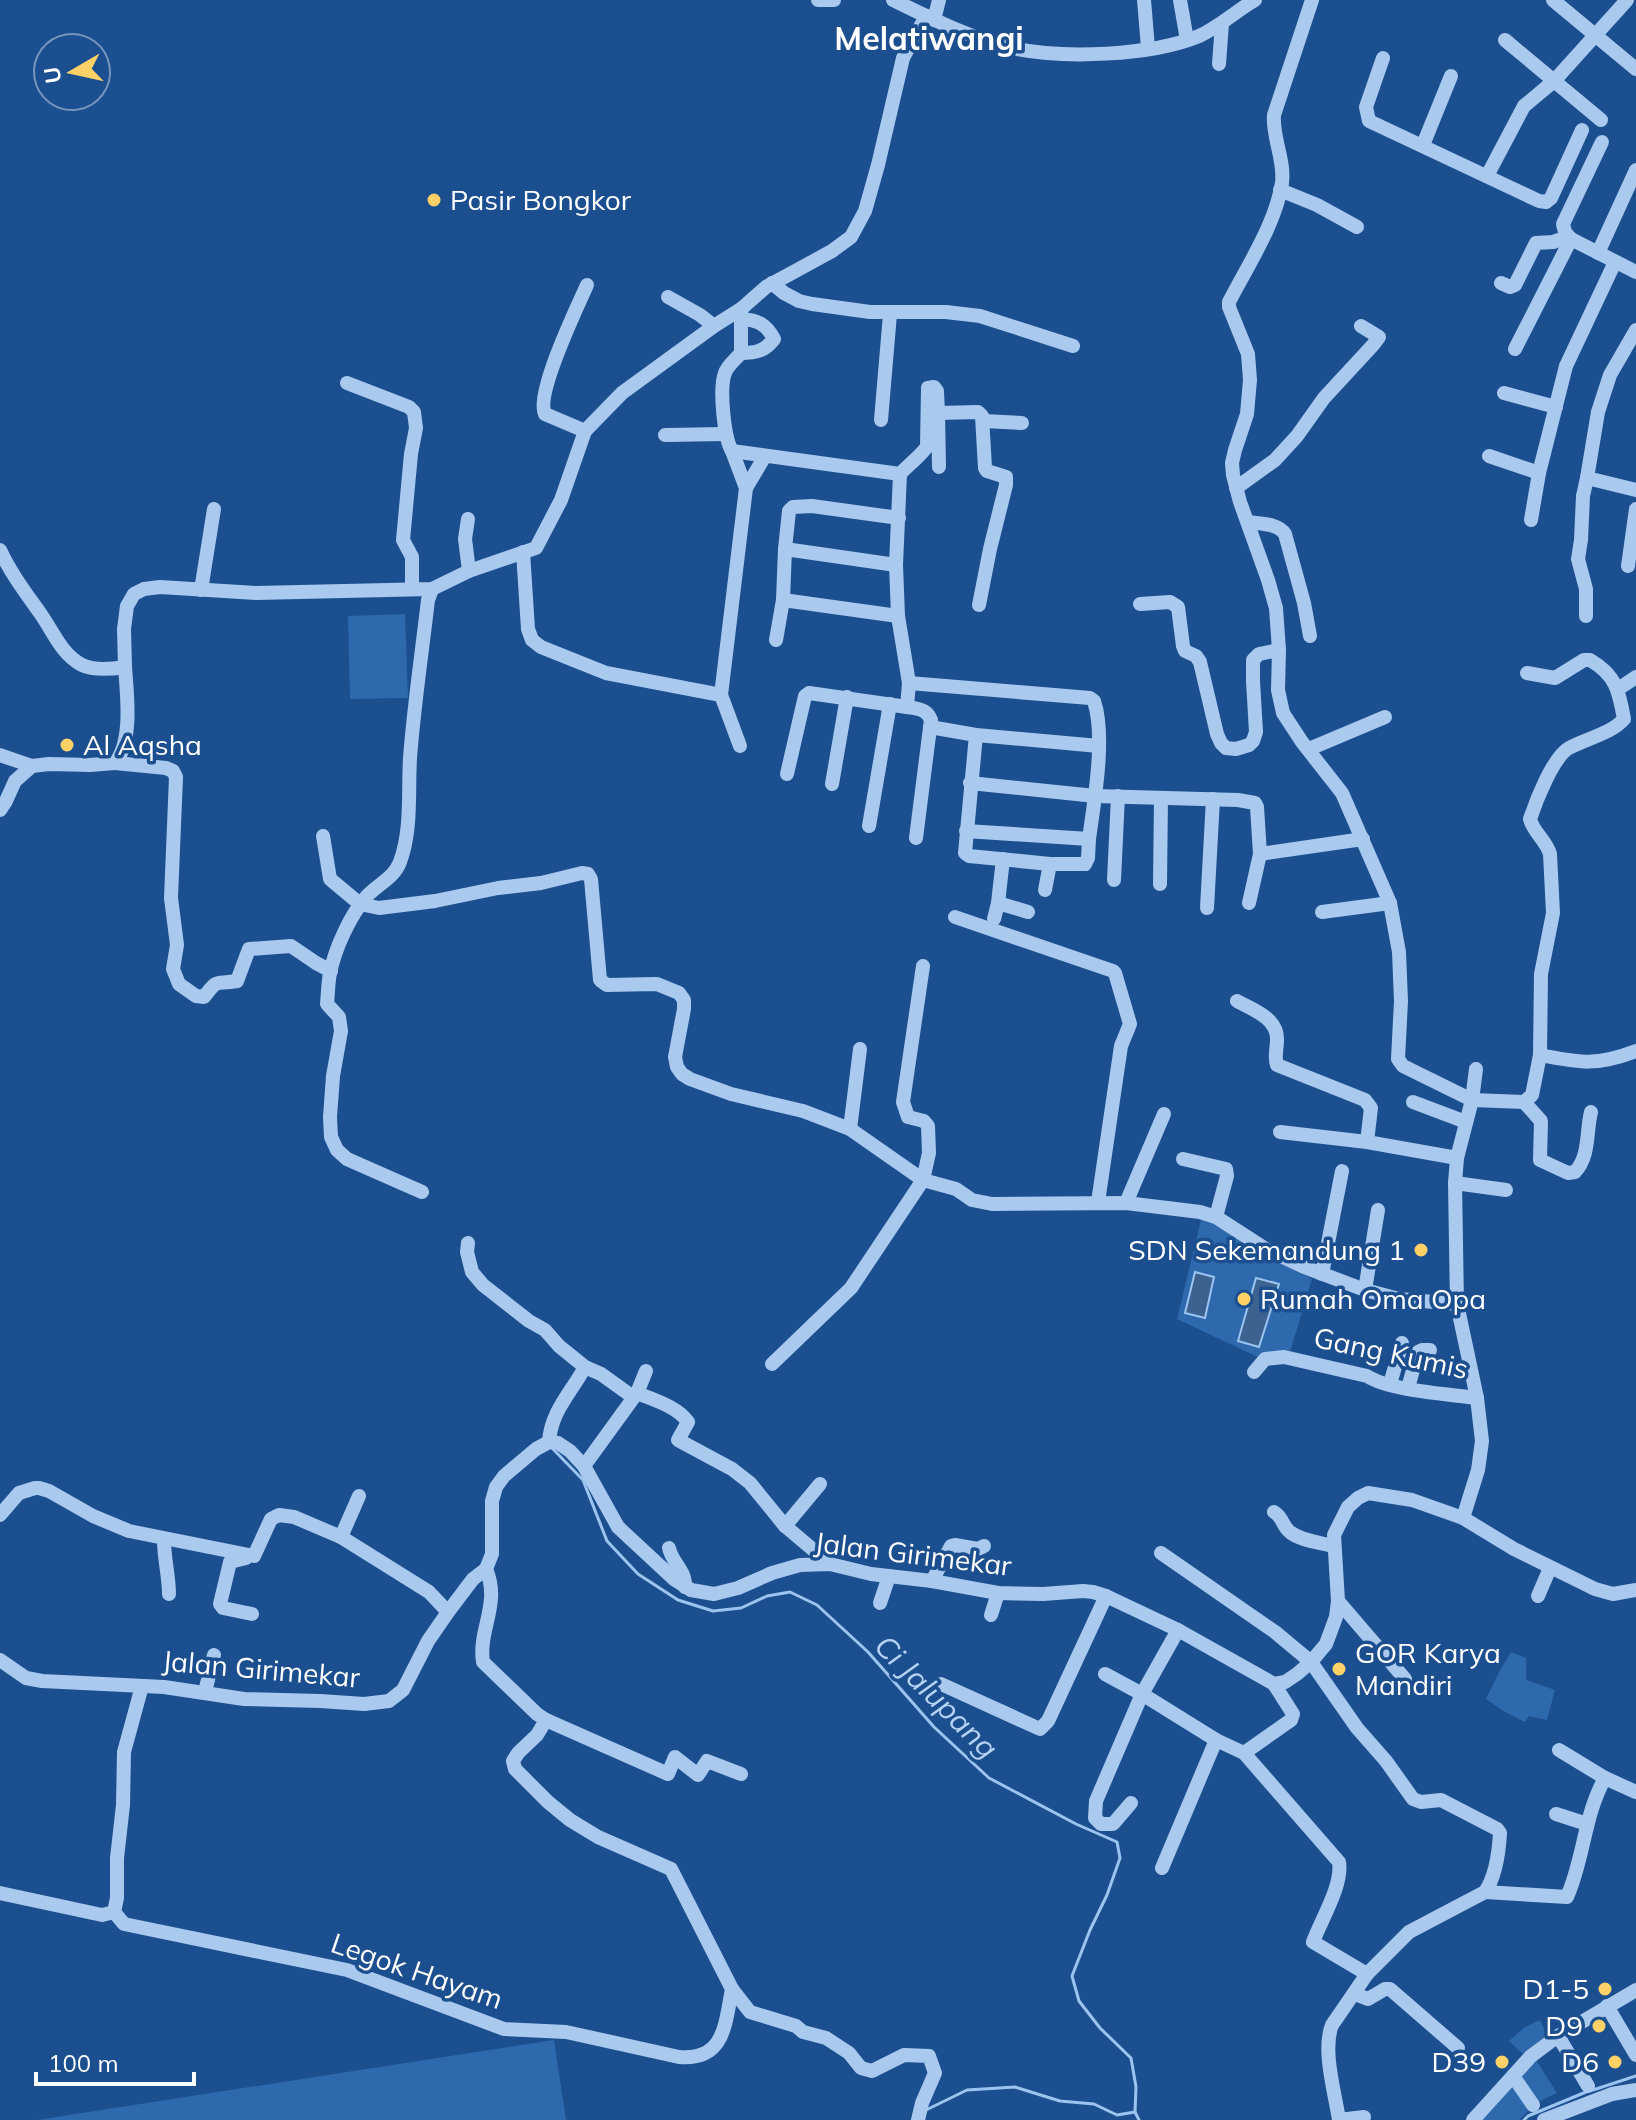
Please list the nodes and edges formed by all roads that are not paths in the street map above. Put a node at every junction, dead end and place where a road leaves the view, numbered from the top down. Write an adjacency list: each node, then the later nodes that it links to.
1 (818, 0): 2 (street)
2 (834, 0)
3 (893, 0): 11 (street)
4 (939, 0): 11 (street)
5 (1144, 0): 16 (street)
6 (1180, 0): 14 (street)
7 (1312, 0): 28 (street)
8 (1553, 0): 13 (street)
9 (1627, 0): 13 (street)
10 (1249, 2): 12 (street)
11 (930, 18): 16 (street); 34 (street)
12 (1222, 23): 14 (street); 18 (street)
13 (1594, 36): 19 (street); 21 (street)
14 (1187, 40): 16 (street)
15 (1505, 40): 21 (street)
16 (1148, 48)
17 (1383, 58): 25 (street)
18 (1219, 64)
19 (1636, 69)
20 (1451, 76): 25 (street)
21 (1554, 81): 22 (street); 27 (street)
22 (1601, 120)
23 (1582, 130): 27 (street)
24 (1602, 142): 30 (street)
25 (1423, 145): 27 (street)
26 (1636, 170): 31 (street)
27 (1487, 176)
28 (1281, 185): 29 (street); 64 (street)
29 (1357, 227)
30 (1570, 238): 31 (street); 35 (street); 44 (street)
31 (1598, 253): 32 (street)
32 (1615, 262): 33 (street); 48 (street)
33 (1636, 272)
34 (772, 283): 38 (street); 39 (street)
35 (1501, 283)
36 (587, 285): 53 (street)
37 (668, 297): 40 (street)
38 (742, 314): 40 (street); 45 (street); 45 (street)
39 (890, 314): 43 (street); 50 (street)
40 (714, 326): 53 (street)
41 (1361, 326): 64 (street)
42 (1636, 330): 62 (street)
43 (1073, 346)
44 (1515, 349)
45 (741, 353): 54 (street)
46 (347, 383): 78 (street)
47 (1504, 393): 48 (street)
48 (1556, 407): 60 (street)
49 (938, 413): 51 (street); 59 (street); 61 (street)
50 (881, 420)
51 (984, 421): 52 (street); 84 (street)
52 (1022, 423)
53 (585, 431): 74 (street)
54 (725, 434): 55 (street); 56 (street)
55 (665, 435)
56 (732, 451): 57 (street); 63 (street)
57 (765, 456): 61 (street); 63 (street)
58 (1489, 456): 60 (street)
59 (939, 467)
60 (1539, 473): 70 (street)
61 (900, 474): 68 (street)
62 (1587, 478): 65 (street); 87 (street)
63 (746, 488): 96 (street)
64 (1236, 488): 71 (street)
65 (1636, 490)
66 (214, 509): 80 (street)
67 (1636, 509): 76 (street)
68 (899, 518): 72 (street); 75 (street)
69 (468, 519): 77 (street)
70 (1531, 520)
71 (1248, 522): 82 (street); 85 (street)
72 (785, 549): 75 (street); 81 (street)
73 (0, 550): 91 (street)
74 (523, 552): 77 (street); 96 (street)
75 (896, 565): 86 (street)
76 (1628, 566)
77 (469, 571): 79 (street)
78 (412, 589): 79 (street); 80 (street)
79 (432, 589): 132 (street)
80 (201, 590): 91 (street)
81 (783, 600): 86 (street); 89 (street)
82 (1304, 603): 85 (street); 88 (street)
83 (1140, 604): 90 (street)
84 (979, 605)
85 (1276, 608): 90 (street)
86 (898, 616): 94 (street)
87 (1586, 616)
88 (1310, 636)
89 (776, 640)
90 (1279, 650): 105 (street)
91 (125, 667): 107 (street)
92 (1527, 673): 95 (street)
93 (1636, 677): 95 (street)
94 (909, 683): 99 (street); 104 (street)
95 (1618, 689): 143 (street)
96 (721, 695): 103 (street)
97 (847, 697): 98 (street); 109 (street); 111 (street)
98 (890, 704): 99 (street); 117 (street)
99 (907, 707): 101 (street)
100 (1385, 717): 105 (street)
101 (930, 727): 102 (street); 120 (street)
102 (976, 735): 104 (street); 110 (street)
103 (740, 746)
104 (1099, 746): 112 (street)
105 (1309, 749): 122 (street)
106 (0, 755): 108 (street)
107 (115, 763): 108 (street); 139 (street)
108 (32, 766): 116 (street)
109 (787, 774)
110 (970, 783): 112 (street); 118 (street)
111 (832, 784)
112 (1095, 796): 113 (street); 121 (street)
113 (1118, 796): 114 (street); 126 (street)
114 (1161, 798): 115 (street); 127 (street)
115 (1213, 799): 123 (street); 133 (street)
116 (0, 810)
117 (869, 826)
118 (966, 831): 121 (street); 124 (street)
119 (323, 836): 132 (street)
120 (916, 838)
121 (1089, 839): 125 (street)
122 (1363, 839): 123 (street); 131 (street)
123 (1260, 854): 130 (street)
124 (1003, 859): 125 (street); 129 (street)
125 (1050, 864): 128 (street)
126 (1114, 880)
127 (1160, 884)
128 (1045, 890)
129 (998, 903): 134 (street); 137 (street)
130 (1249, 903)
131 (1390, 903): 135 (street); 145 (street)
132 (360, 904): 139 (street); 151 (street)
133 (1207, 908)
134 (1028, 912)
135 (1322, 912)
136 (955, 917): 161 (street)
137 (994, 919)
138 (923, 966): 157 (street)
139 (331, 971): 160 (street)
140 (1237, 1001): 153 (street)
141 (860, 1049): 151 (street)
142 (1636, 1051): 143 (street)
143 (1540, 1055): 147 (street)
144 (1476, 1069): 145 (street)
145 (1472, 1100): 147 (street); 150 (street)
146 (1413, 1102): 150 (street)
147 (1524, 1102): 148 (street)
148 (1591, 1112)
149 (1164, 1114): 162 (street)
150 (1466, 1122): 154 (street)
151 (850, 1129): 157 (street)
152 (1280, 1132): 153 (street)
153 (1367, 1142): 154 (street)
154 (1457, 1158): 158 (street)
155 (1183, 1159): 164 (street)
156 (1342, 1171): 166 (street)
157 (921, 1179): 161 (street); 171 (street)
158 (1455, 1183): 159 (street); 168 (street)
159 (1506, 1190)
160 (422, 1192)
161 (1098, 1202): 162 (street)
162 (1126, 1203): 164 (street)
163 (1378, 1210): 167 (street)
164 (1216, 1217): 166 (street)
165 (468, 1243): 172 (street)
166 (1322, 1274): 167 (street)
167 (1365, 1290): 168 (street)
168 (1457, 1304): 178 (street)
169 (1402, 1343): 175 (street)
170 (1430, 1350): 176 (street)
171 (772, 1364)
172 (585, 1367): 177 (street); 179 (street)
173 (646, 1371): 177 (street)
174 (1254, 1372): 175 (street, Gang Kumis)
175 (1390, 1384): 176 (street, Gang Kumis)
176 (1408, 1388): 178 (street, Gang Kumis)
177 (635, 1395): 180 (street); 186 (street)
178 (1477, 1398): 185 (street)
179 (549, 1442): 180 (street); 196 (street)
180 (584, 1466): 199 (street)
181 (820, 1484): 186 (street)
182 (359, 1496): 187 (street)
183 (1274, 1512): 190 (street)
184 (0, 1515): 188 (street)
185 (1463, 1518): 190 (street); 195 (street)
186 (785, 1526): 194 (street)
187 (341, 1537): 193 (street); 207 (street)
188 (164, 1540): 193 (street); 202 (street)
189 (984, 1546): 198 (street)
190 (1333, 1546): 205 (street)
191 (669, 1548): 199 (street)
192 (1161, 1553): 213 (street)
193 (254, 1556): 208 (street)
194 (830, 1564): 197 (street, Jalan Girimekar); 199 (street, Jalan Girimekar)
195 (1550, 1568): 200 (street); 204 (street)
196 (486, 1569): 207 (street, Jalan Girimekar); 221 (street)
197 (889, 1576): 198 (street, Jalan Girimekar); 206 (street)
198 (932, 1581): 201 (street, Jalan Girimekar)
199 (685, 1587)
200 (1636, 1590)
201 (998, 1593): 203 (street, Jalan Girimekar); 209 (street)
202 (169, 1594)
203 (1106, 1596): 210 (street, Jalan Girimekar); 216 (street)
204 (1538, 1596)
205 (1338, 1601): 213 (street); 215 (street)
206 (880, 1603)
207 (448, 1612): 219 (street, Jalan Girimekar)
208 (252, 1614)
209 (991, 1615)
210 (1178, 1630): 217 (street, Jalan Girimekar); 220 (street)
211 (214, 1655): 219 (street)
212 (0, 1660): 218 (street, Jalan Girimekar)
213 (1311, 1662): 217 (street); 232 (street)
214 (1105, 1674): 220 (street)
215 (1405, 1679)
216 (941, 1684)
217 (1274, 1684): 224 (street)
218 (142, 1686): 219 (street, Jalan Girimekar); 234 (street)
219 (205, 1692)
220 (1142, 1694): 222 (street); 228 (street)
221 (546, 1720): 225 (street); 236 (street)
222 (1216, 1740): 224 (street); 231 (street)
223 (1559, 1750): 226 (street)
224 (1244, 1753): 235 (street)
225 (741, 1774)
226 (1605, 1778): 227 (street); 230 (street)
227 (1636, 1792)
228 (1131, 1803)
229 (1556, 1814): 230 (street)
230 (1587, 1824): 232 (street)
231 (1162, 1868)
232 (1485, 1892): 235 (street)
233 (0, 1893): 234 (street, Legok Hayam)
234 (114, 1912): 236 (street, Legok Hayam)
235 (1367, 1974): 238 (street)
236 (732, 1989): 249 (street)
237 (1636, 1990): 239 (street)
238 (1355, 1994): 241 (street); 250 (street)
239 (1607, 2006): 240 (street); 242 (street)
240 (1558, 2036): 243 (street); 244 (street)
241 (1458, 2048)
242 (1636, 2055)
243 (1513, 2076): 246 (street); 251 (street)
244 (1588, 2086)
245 (1636, 2090): 247 (street)
246 (1533, 2105)
247 (1574, 2116): 252 (street)
248 (1364, 2117): 250 (street)
249 (918, 2120)
250 (1339, 2120)
251 (1473, 2120)
252 (1544, 2120)

